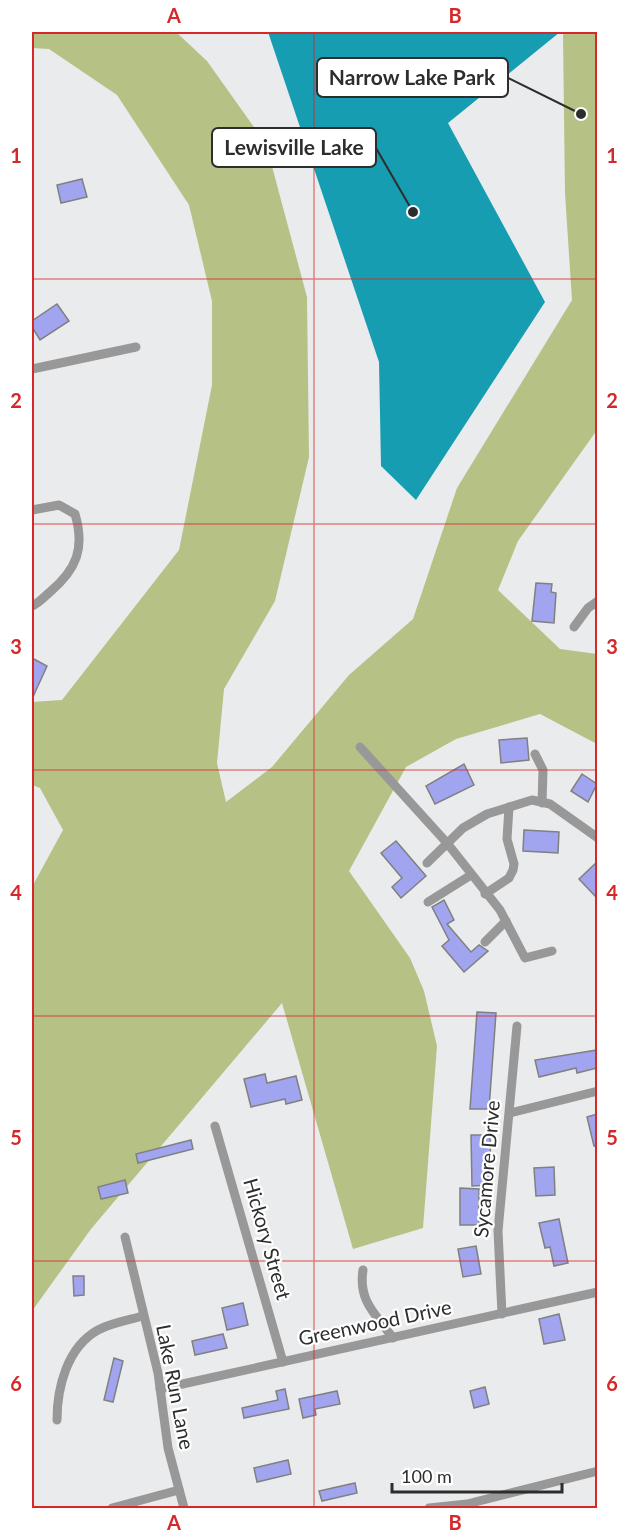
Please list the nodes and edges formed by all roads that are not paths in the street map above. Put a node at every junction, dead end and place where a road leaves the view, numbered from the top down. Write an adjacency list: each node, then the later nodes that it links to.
1 (136, 347): 2 (street)
2 (32, 369)
3 (32, 510): 5 (street)
4 (597, 601): 7 (street)
5 (34, 605): 6 (street)
6 (32, 616)
7 (574, 627)
8 (360, 747): 13 (street)
9 (536, 754): 10 (street)
10 (542, 802): 11 (street); 12 (street)
11 (509, 807): 13 (street); 16 (street)
12 (597, 838)
13 (447, 843): 14 (street); 15 (street)
14 (427, 863)
15 (471, 875): 16 (street); 17 (street)
16 (485, 894): 18 (street)
17 (428, 902)
18 (506, 921): 19 (street); 20 (street)
19 (485, 942)
20 (552, 951)
21 (517, 1026): 23 (street, Sycamore Drive)
22 (597, 1091): 23 (street)
23 (510, 1113): 28 (street, Sycamore Drive)
24 (215, 1126): 31 (street, Hickory Street)
25 (125, 1237): 29 (street, Lake Run Lane)
26 (363, 1270): 30 (street)
27 (597, 1292): 28 (street, Greenwood Drive)
28 (502, 1314): 30 (street, Greenwood Drive)
29 (143, 1316): 32 (street, Lake Run Lane); 33 (street)
30 (393, 1338): 31 (street, Greenwood Drive)
31 (283, 1362): 32 (street, Greenwood Drive)
32 (160, 1389): 35 (street, Lake Run Lane)
33 (57, 1420)
34 (597, 1471): 38 (street)
35 (179, 1490): 36 (street); 37 (street, Lake Run Lane)
36 (112, 1509)
37 (184, 1509)
38 (429, 1509)

